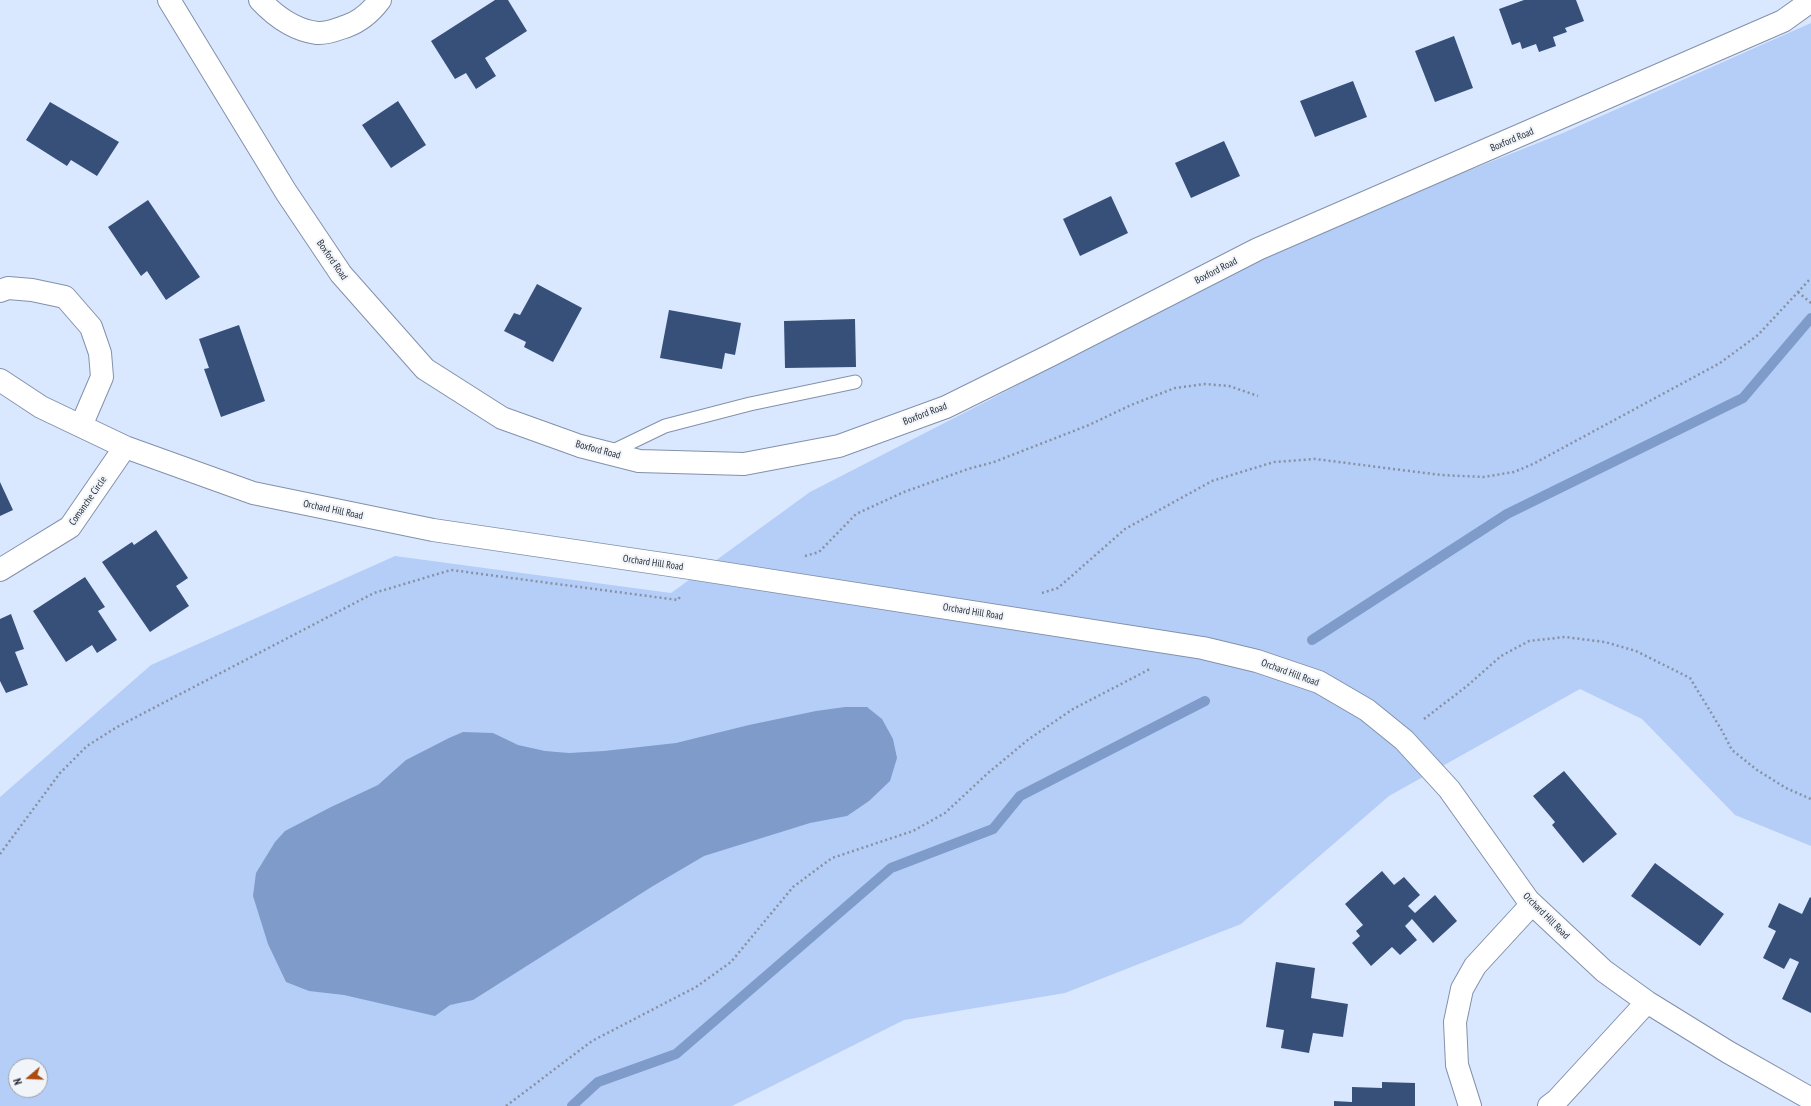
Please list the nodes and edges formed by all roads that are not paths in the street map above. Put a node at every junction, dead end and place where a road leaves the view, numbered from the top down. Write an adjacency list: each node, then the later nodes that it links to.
1 (169, 0): 10 (street, Boxford Road)
2 (260, 0): 3 (street)
3 (380, 0)
4 (1811, 0): 10 (street, Boxford Road)
5 (0, 291): 8 (street)
6 (0, 380): 8 (street, Orchard Hill Road)
7 (855, 382): 10 (lane)
8 (81, 426): 9 (street, Orchard Hill Road)
9 (125, 447): 11 (street, Comanche Circle); 12 (street, Orchard Hill Road)
10 (609, 454)
11 (0, 570)
12 (1532, 904): 13 (street, Orchard Hill Road); 15 (street)
13 (1647, 1002): 14 (street, Orchard Hill Road); 16 (street)
14 (1811, 1099)
15 (1470, 1106)
16 (1549, 1106)

